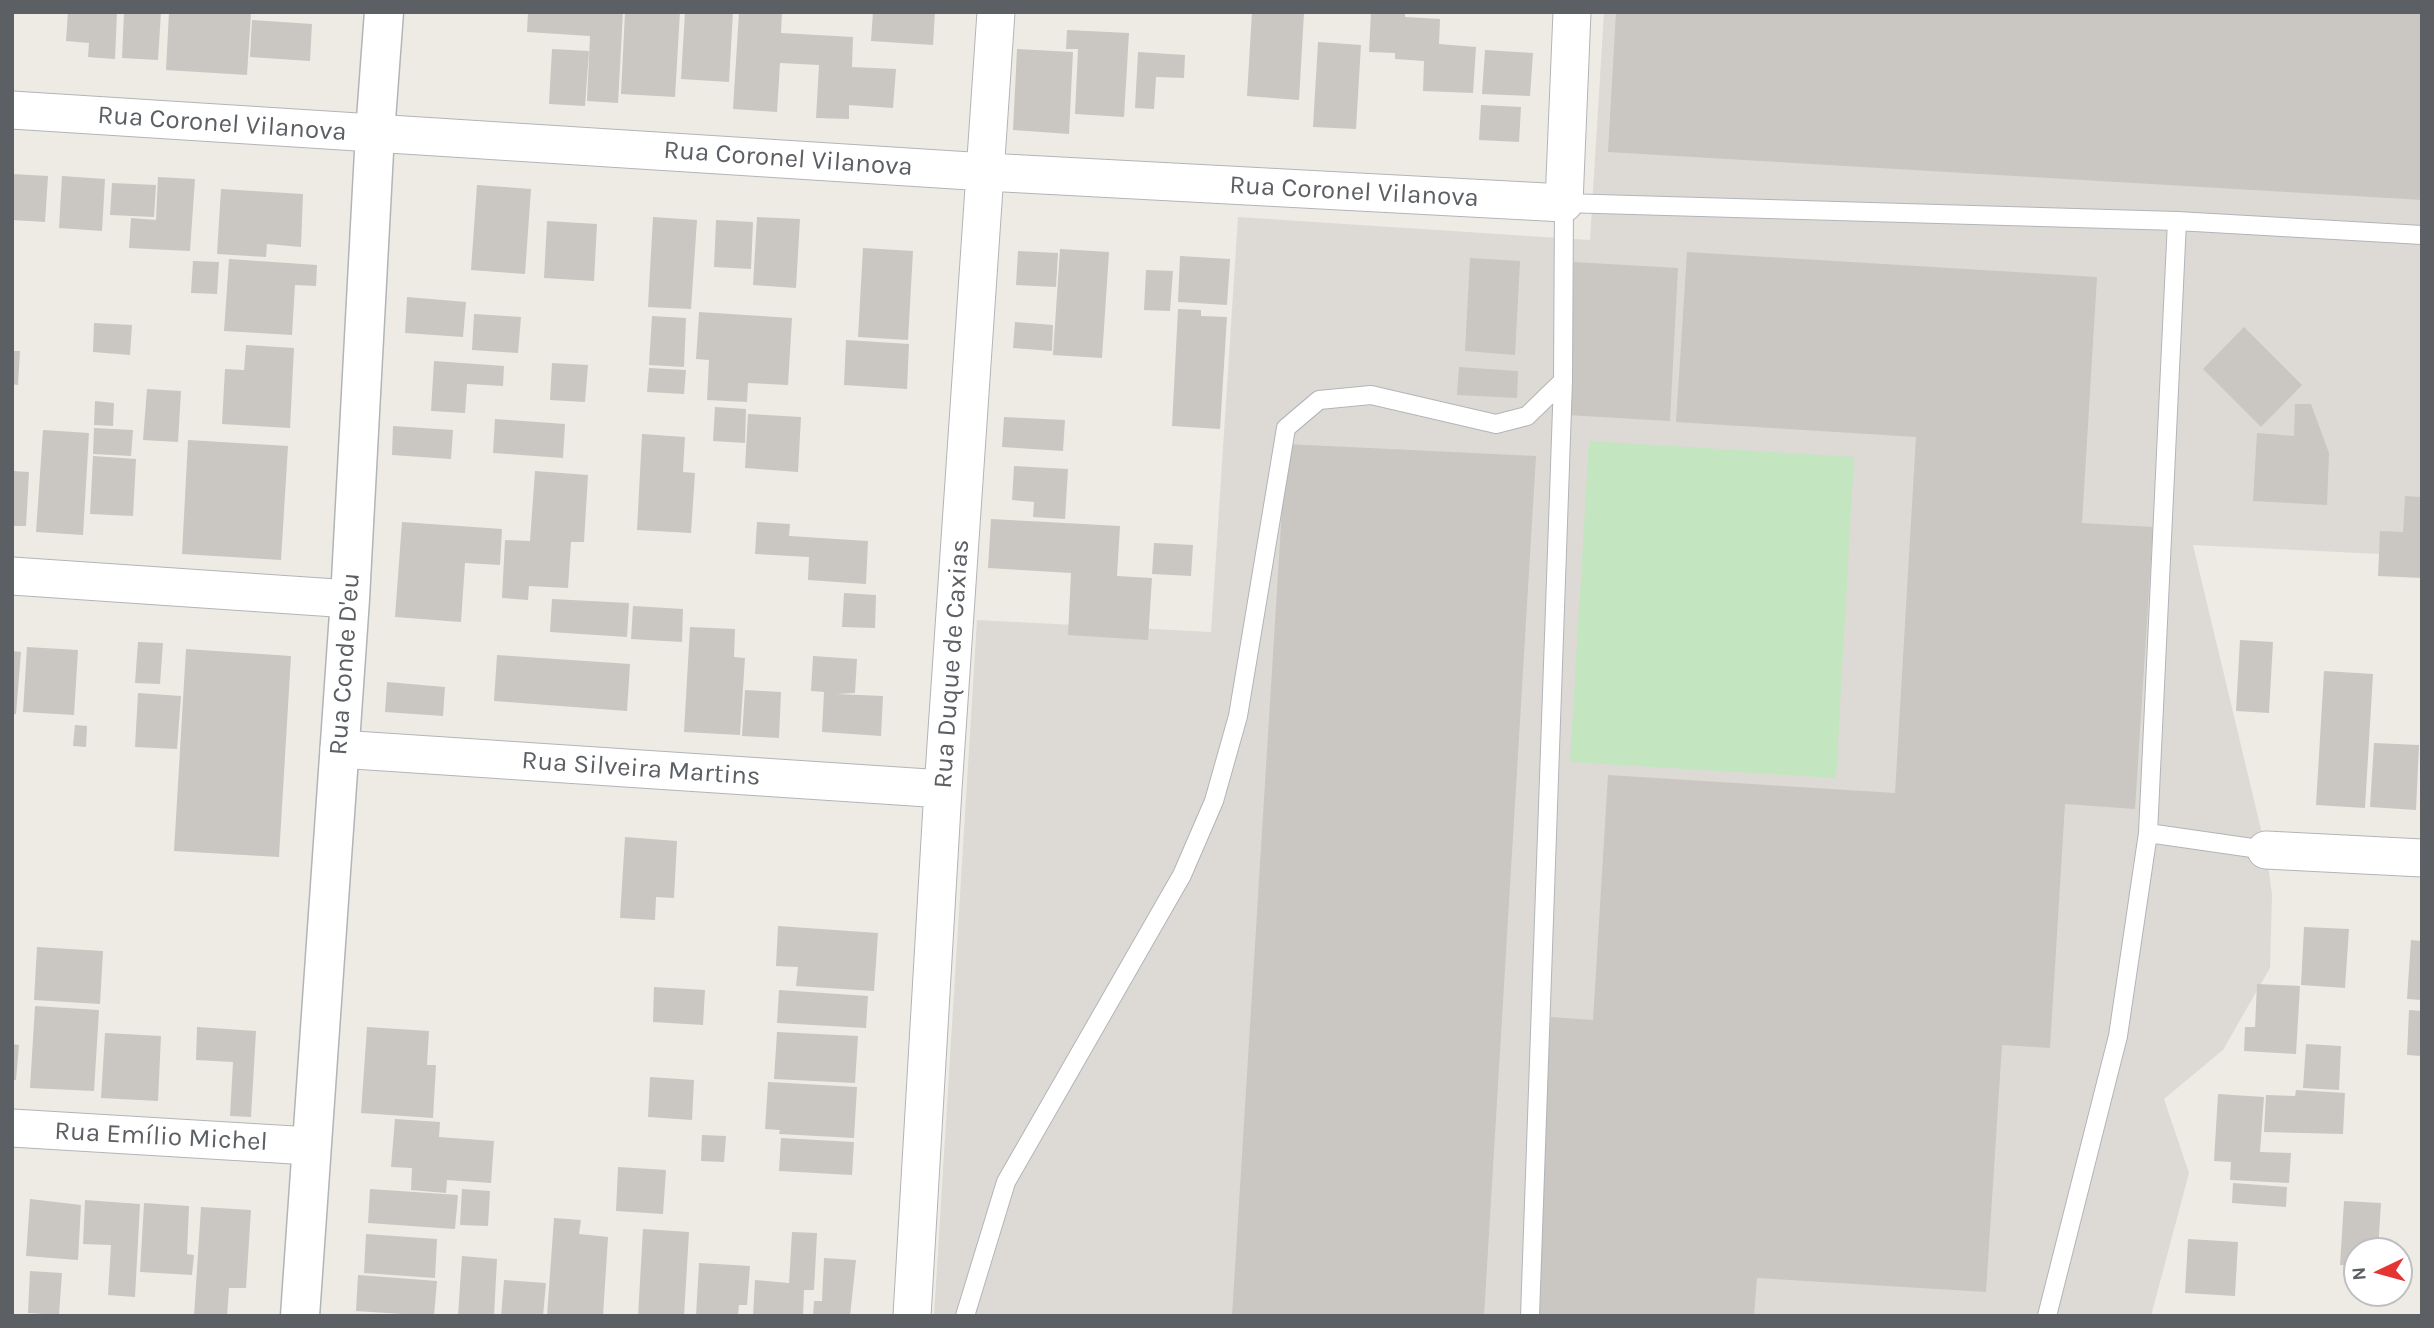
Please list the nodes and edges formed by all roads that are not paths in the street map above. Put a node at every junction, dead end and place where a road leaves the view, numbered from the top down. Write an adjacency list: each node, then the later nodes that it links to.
1 (384, 12): 5 (street, Rua Conde D'eu)
2 (996, 12): 6 (street, Rua Duque de Caxias)
3 (1572, 12): 7 (street)
4 (12, 110): 5 (street, Rua Coronel Vilanova)
5 (375, 133): 6 (street, Rua Coronel Vilanova); 12 (street, Rua Conde D'eu)
6 (986, 172): 7 (street, Rua Coronel Vilanova); 14 (street, Rua Duque de Caxias)
7 (1564, 203): 8 (lane); 10 (lane)
8 (2177, 221): 9 (lane); 15 (lane)
9 (2422, 235)
10 (1563, 381): 22 (lane); 23 (lane)
11 (12, 576): 12 (street)
12 (350, 599): 13 (street, Rua Conde D'eu)
13 (339, 749): 14 (street, Rua Silveira Martins); 19 (street, Rua Conde D'eu)
14 (943, 789): 21 (street, Rua Duque de Caxias)
15 (2148, 833): 16 (lane); 24 (lane)
16 (2266, 850): 17 (street)
17 (2422, 858)
18 (12, 1128): 19 (street, Rua Emílio Michel)
19 (310, 1146): 20 (street, Rua Conde D'eu)
20 (300, 1316)
21 (912, 1316)
22 (965, 1316)
23 (1530, 1316)
24 (2046, 1316)

